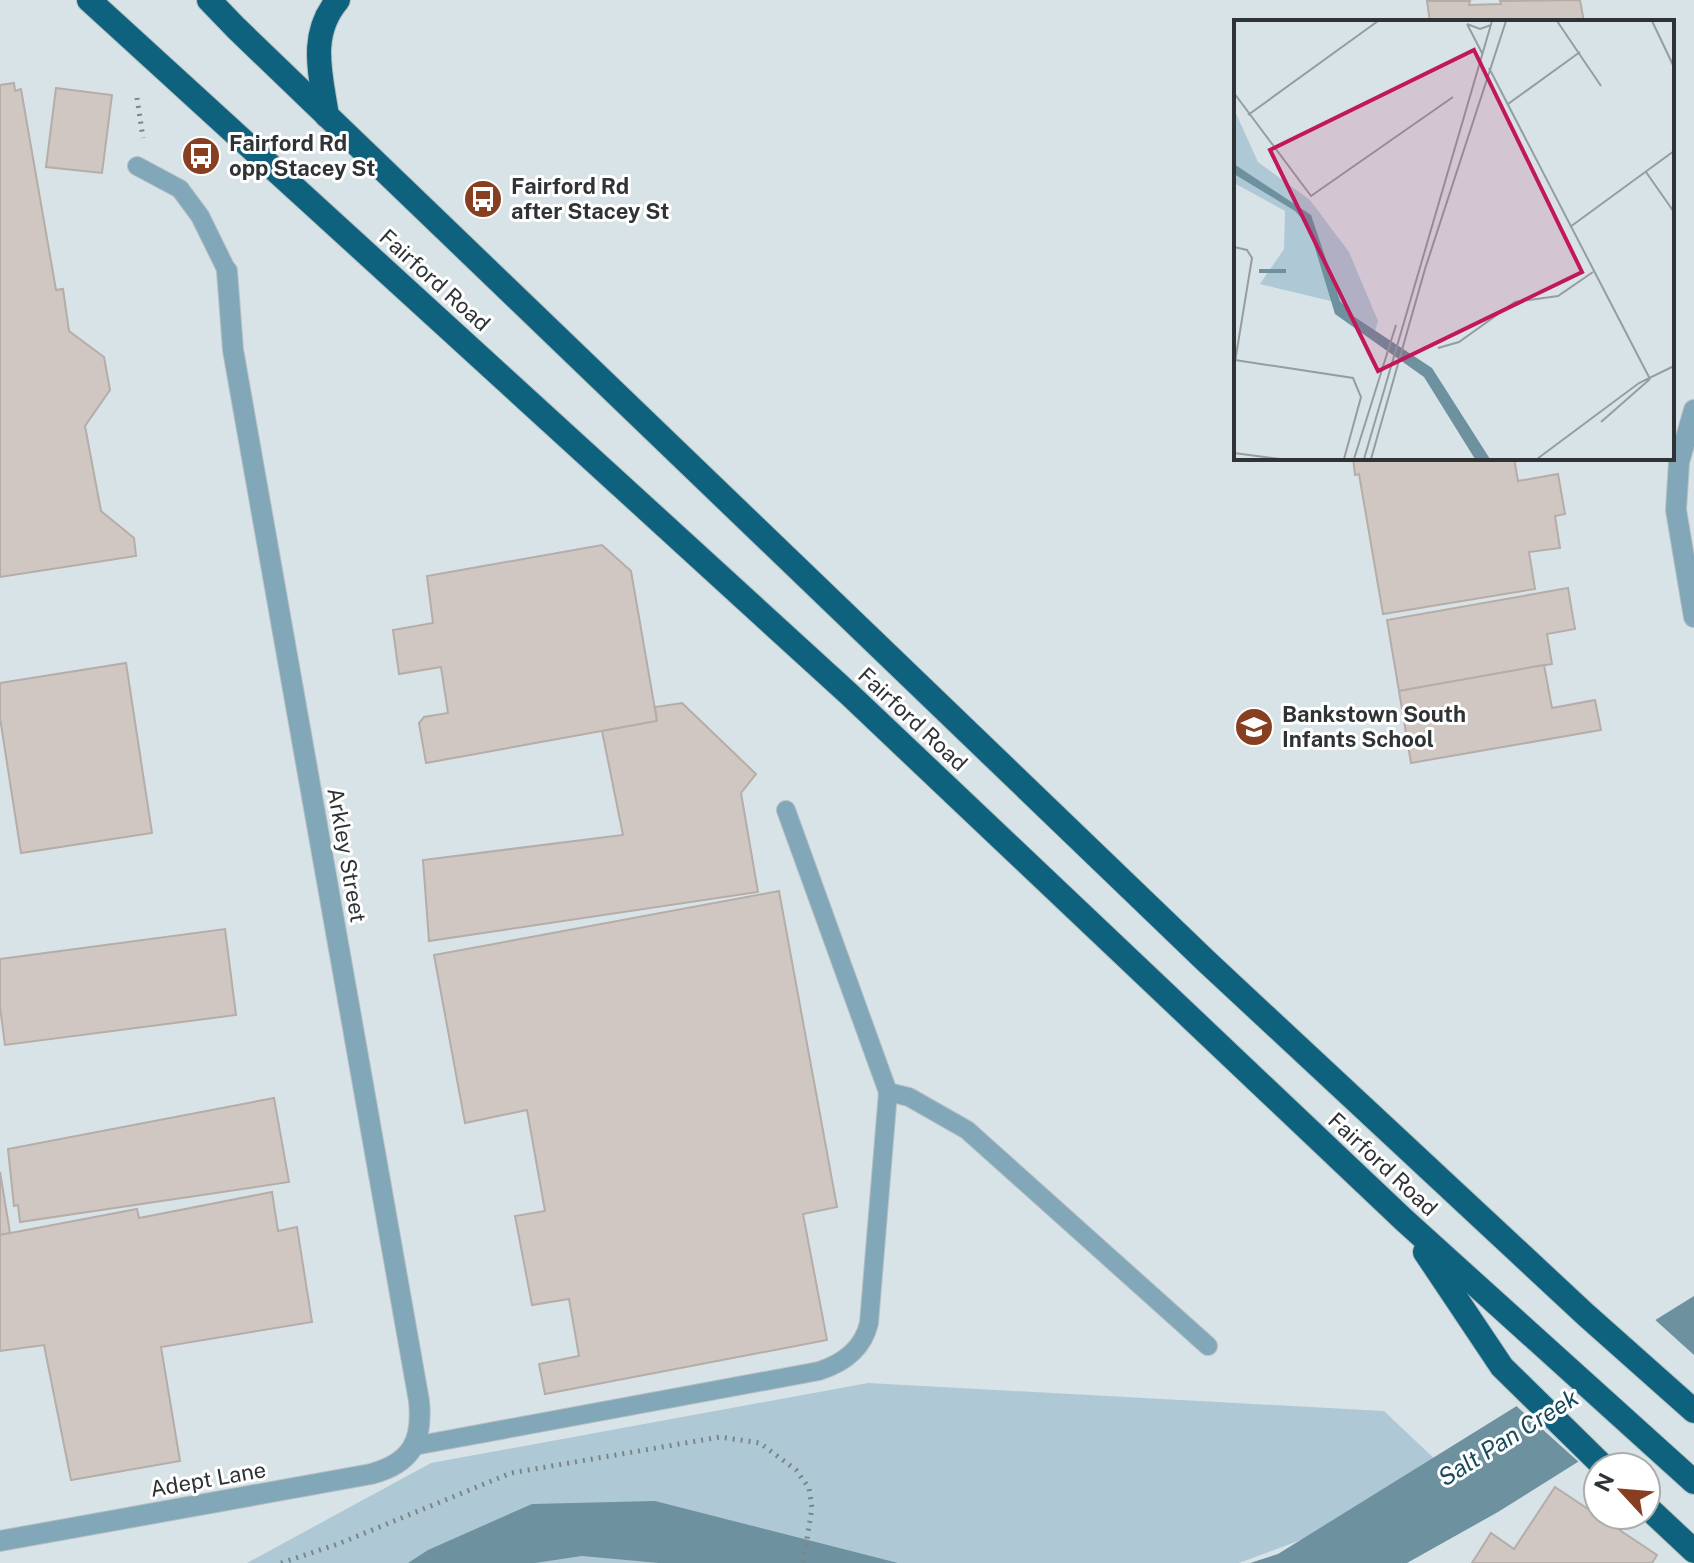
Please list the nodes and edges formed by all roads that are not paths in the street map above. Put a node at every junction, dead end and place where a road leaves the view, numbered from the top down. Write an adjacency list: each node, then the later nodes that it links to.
1 (89, 0): 11 (highway, Fairford Road)
2 (209, 0): 4 (highway, Fairford Road)
3 (338, 0): 4 (highway)
4 (327, 116): 13 (highway, Fairford Road)
5 (137, 166): 6 (lane)
6 (227, 271): 14 (street, Arkley Street)
7 (1694, 410): 8 (street)
8 (1694, 617)
9 (786, 810): 10 (lane)
10 (888, 1092): 12 (lane); 14 (lane)
11 (1404, 1220): 15 (highway); 16 (highway, Fairford Road)
12 (1208, 1346)
13 (1694, 1411)
14 (414, 1446): 18 (street, Adept Lane)
15 (1588, 1451)
16 (1694, 1482)
17 (1662, 1521): 19 (highway)
18 (0, 1541)
19 (1694, 1551)

